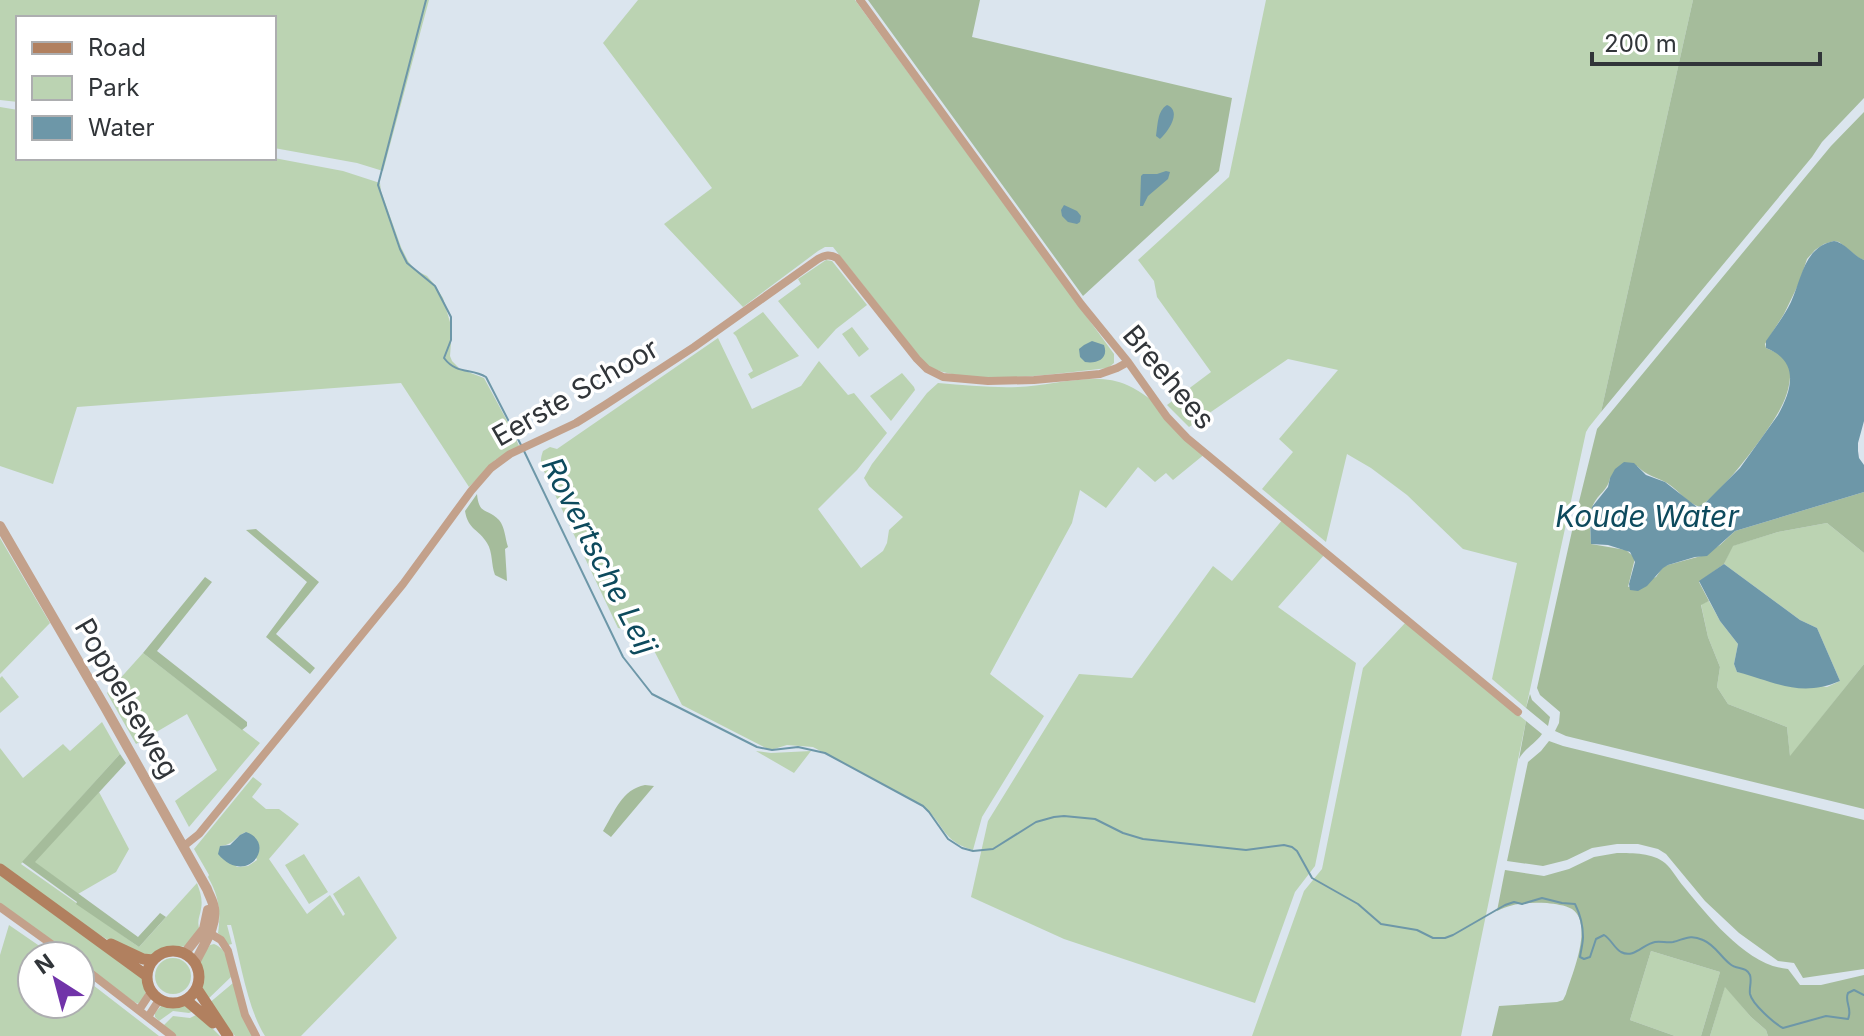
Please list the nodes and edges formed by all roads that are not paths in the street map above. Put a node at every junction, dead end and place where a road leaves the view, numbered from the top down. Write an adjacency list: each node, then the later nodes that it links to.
1 (860, 0): 2 (street, Breehees)
2 (1128, 362): 4 (street, Breehees); 5 (street, Eerste Schoor)
3 (0, 526): 5 (street, Poppelseweg)
4 (1518, 712)
5 (184, 846): 7 (street, Poppelseweg)
6 (0, 869): 9 (main road)
7 (210, 896): 10 (street, Poppelseweg); 12 (street)
8 (0, 907): 11 (street)
9 (83, 928): 13 (main road); 15 (main road)
10 (211, 934): 14 (street); 24 (street)
11 (46, 940)
12 (185, 953): 13 (main road); 14 (main road)
13 (153, 960): 15 (main road)
14 (195, 963): 17 (main road)
15 (147, 976): 18 (main road)
16 (96, 977): 20 (street)
17 (197, 989): 19 (main road); 22 (main road)
18 (155, 996): 19 (main road); 20 (street); 21 (street)
19 (186, 1000): 22 (main road)
20 (139, 1010): 21 (street)
21 (148, 1017): 23 (street)
22 (225, 1033)
23 (172, 1036)
24 (256, 1036)

